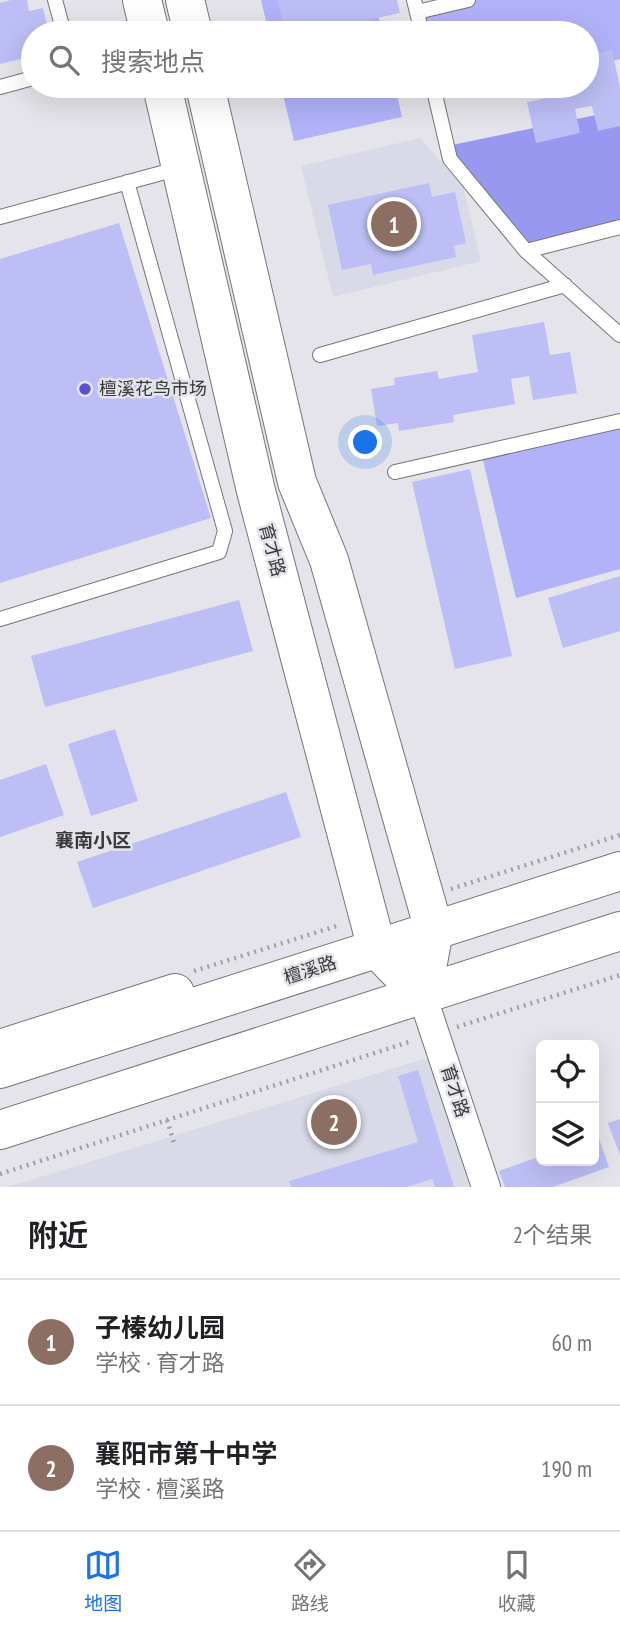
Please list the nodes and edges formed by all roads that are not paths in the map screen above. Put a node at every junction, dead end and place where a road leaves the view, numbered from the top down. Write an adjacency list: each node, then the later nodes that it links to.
1 (55, 0): 6 (lane)
2 (142, 0): 7 (street)
3 (185, 0): 8 (street)
4 (468, 0): 5 (lane)
5 (415, 6)
6 (61, 21)
7 (147, 21)
8 (190, 21)
9 (21, 81): 10 (lane)
10 (0, 87)
11 (165, 98): 14 (street, 育才路)
12 (208, 98): 27 (street, 育才路)
13 (436, 98): 18 (lane)
14 (181, 167): 15 (lane); 29 (street, 育才路)
15 (127, 182): 16 (lane); 24 (lane)
16 (0, 217)
17 (620, 227): 18 (lane)
18 (526, 251): 19 (lane)
19 (565, 285): 20 (lane); 21 (lane)
20 (620, 335)
21 (320, 355)
22 (620, 421): 23 (lane)
23 (395, 472)
24 (0, 619)
25 (620, 851): 27 (street)
26 (620, 871): 27 (street, 檀溪路)
27 (429, 914): 29 (street, 檀溪路); 31 (street, 育才路)
28 (620, 931): 31 (street)
29 (373, 932): 31 (street, 育才路); 32 (street); 33 (street, 檀溪路)
30 (620, 949): 31 (street)
31 (429, 1013): 34 (street); 35 (street); 36 (street, 育才路)
32 (0, 1048)
33 (0, 1069)
34 (0, 1130)
35 (0, 1148)
36 (486, 1187)

